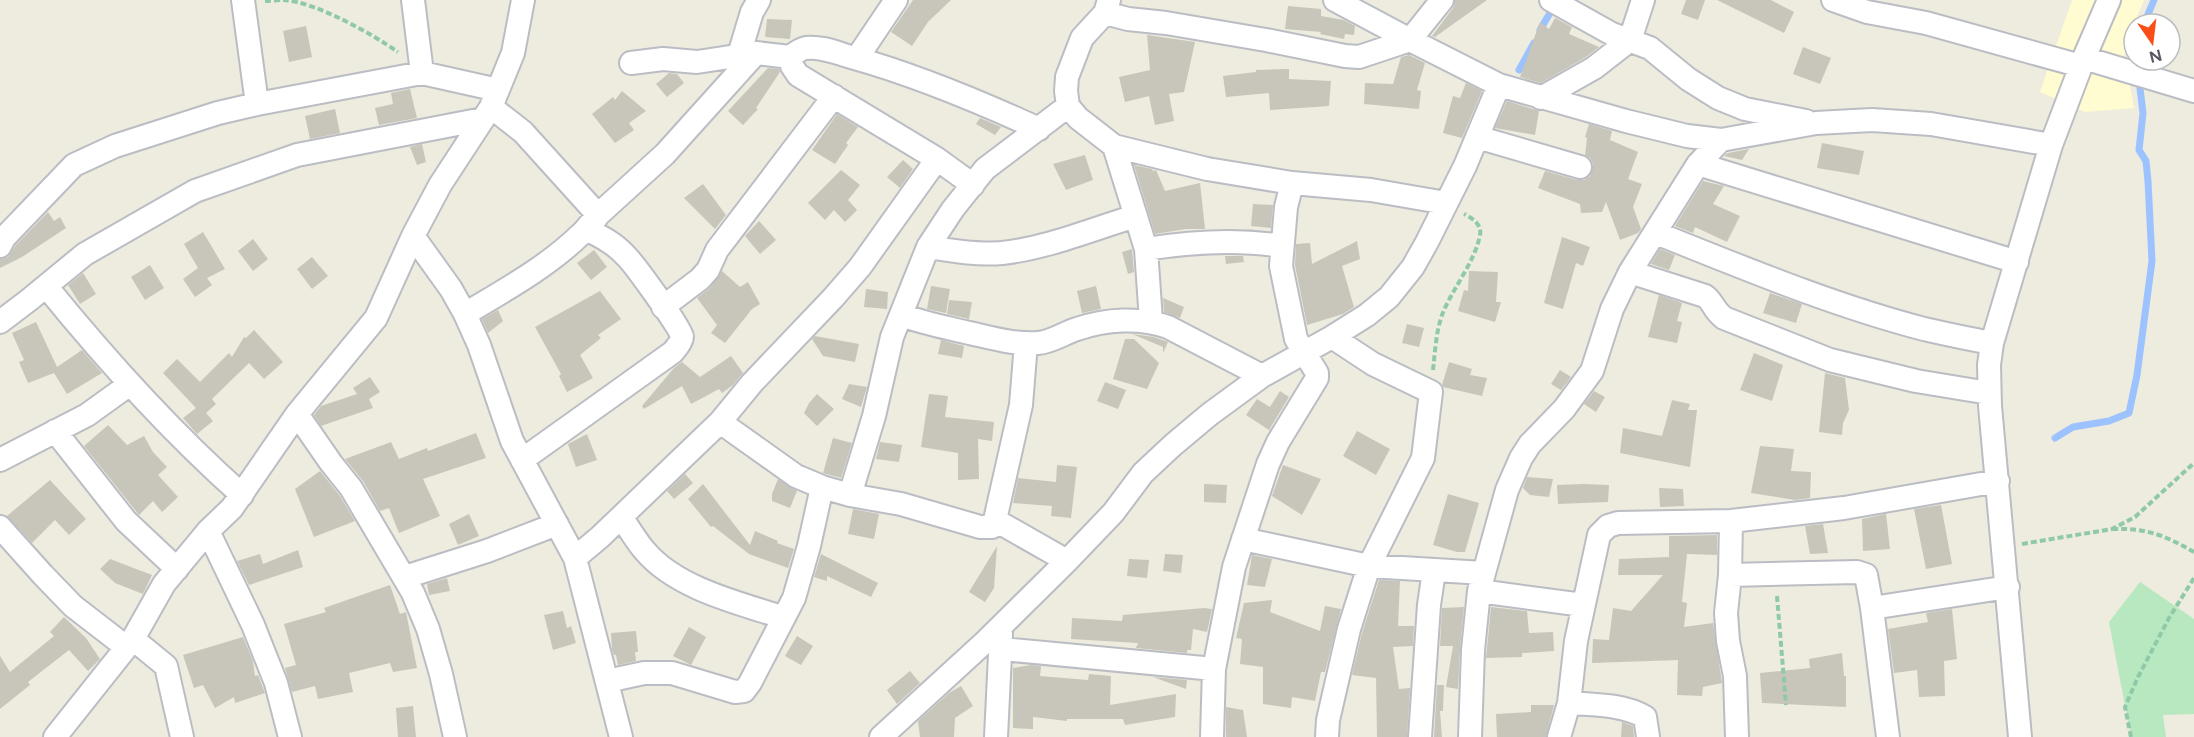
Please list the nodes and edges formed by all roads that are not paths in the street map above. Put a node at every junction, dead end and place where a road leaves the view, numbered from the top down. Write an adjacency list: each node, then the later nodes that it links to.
1 (243, 0): 25 (street)
2 (413, 0): 20 (street)
3 (523, 0): 26 (street)
4 (759, 0): 15 (street)
5 (896, 0): 17 (street)
6 (1335, 0): 13 (street)
7 (1441, 0): 13 (street)
8 (1551, 0): 14 (street)
9 (1643, 0): 14 (street)
10 (1833, 0): 18 (street)
11 (2109, 0): 18 (street)
12 (1107, 6): 13 (street); 27 (street)
13 (1410, 40): 21 (street)
14 (1630, 40): 24 (street); 28 (street)
15 (748, 54): 16 (street); 19 (street); 41 (street)
16 (790, 57): 17 (street); 23 (street)
17 (857, 58): 29 (street)
18 (2082, 62): 22 (street); 32 (street)
19 (631, 63)
20 (422, 73): 25 (street); 26 (street)
21 (1499, 85): 24 (street); 30 (street)
22 (2194, 91)
23 (834, 96): 34 (street); 51 (street)
24 (1541, 98): 31 (street)
25 (257, 104): 44 (street)
26 (491, 105): 41 (street); 43 (street); 50 (street)
27 (1068, 106): 29 (street); 33 (street)
28 (1816, 123): 31 (street); 32 (street)
29 (1039, 129): 38 (street)
30 (1477, 137): 36 (street); 39 (street)
31 (1721, 140): 35 (street)
32 (2051, 145): 48 (street)
33 (1114, 146): 37 (street); 40 (street)
34 (937, 159): 38 (street); 64 (street)
35 (1698, 164): 42 (street); 48 (street)
36 (1580, 167)
37 (1292, 183): 39 (street); 45 (street)
38 (972, 185): 46 (street)
39 (1446, 203): 56 (street)
40 (1136, 216): 46 (street); 47 (street)
41 (592, 222): 51 (street); 52 (street)
42 (1656, 233): 49 (street); 58 (street)
43 (413, 236): 52 (street); 63 (street)
44 (0, 246)
45 (1282, 246): 47 (street); 59 (street)
46 (928, 247): 53 (street)
47 (1146, 249): 54 (street)
48 (2017, 262): 58 (street)
49 (1630, 272): 62 (street); 86 (street)
50 (46, 286): 55 (street); 61 (street)
51 (663, 307): 67 (street)
52 (465, 314): 67 (street)
53 (902, 315): 57 (street); 71 (street)
54 (1151, 321): 57 (street); 60 (street)
55 (0, 322)
56 (1332, 337): 59 (street); 81 (street)
57 (1026, 343): 73 (street)
58 (1992, 344): 62 (street)
59 (1304, 352): 60 (street); 78 (street)
60 (1262, 376): 80 (street)
61 (130, 384): 65 (street); 70 (street)
62 (1989, 393): 68 (street)
63 (297, 414): 70 (street); 85 (street)
64 (720, 422): 69 (street); 72 (street)
65 (55, 431): 66 (street); 82 (street)
66 (0, 460)
67 (522, 460): 75 (street)
68 (1998, 481): 74 (street); 87 (street)
69 (822, 487): 71 (street); 90 (street)
70 (242, 495): 77 (street)
71 (850, 495): 73 (street)
72 (621, 517): 79 (street); 90 (street)
73 (995, 519): 80 (street)
74 (1731, 521): 84 (street); 88 (street)
75 (557, 524): 79 (street); 85 (street)
76 (0, 527): 92 (street)
77 (208, 531): 82 (street); 98 (street)
78 (1244, 539): 81 (street); 93 (street)
79 (575, 558): 94 (street)
80 (1067, 561): 91 (street)
81 (1369, 566): 83 (street); 104 (street)
82 (177, 569): 92 (street)
83 (1434, 571): 86 (street); 105 (street)
84 (1730, 575): 89 (street); 109 (street)
85 (405, 578): 99 (street)
86 (1482, 582): 88 (street); 106 (street)
87 (2008, 587): 89 (street); 111 (street)
88 (1583, 604): 95 (street)
89 (1872, 608): 110 (street)
90 (782, 617): 94 (street)
91 (1001, 638): 93 (street); 101 (street); 102 (street)
92 (130, 643): 96 (street); 97 (street)
93 (1214, 669): 103 (street)
94 (607, 681): 100 (street)
95 (1569, 703): 107 (street); 108 (street)
96 (65, 731)
97 (182, 737)
98 (290, 737)
99 (455, 737)
100 (621, 737)
101 (881, 737)
102 (996, 737)
103 (1212, 737)
104 (1327, 737)
105 (1420, 737)
106 (1470, 737)
107 (1559, 737)
108 (1648, 737)
109 (1737, 737)
110 (1888, 737)
111 (2020, 737)

